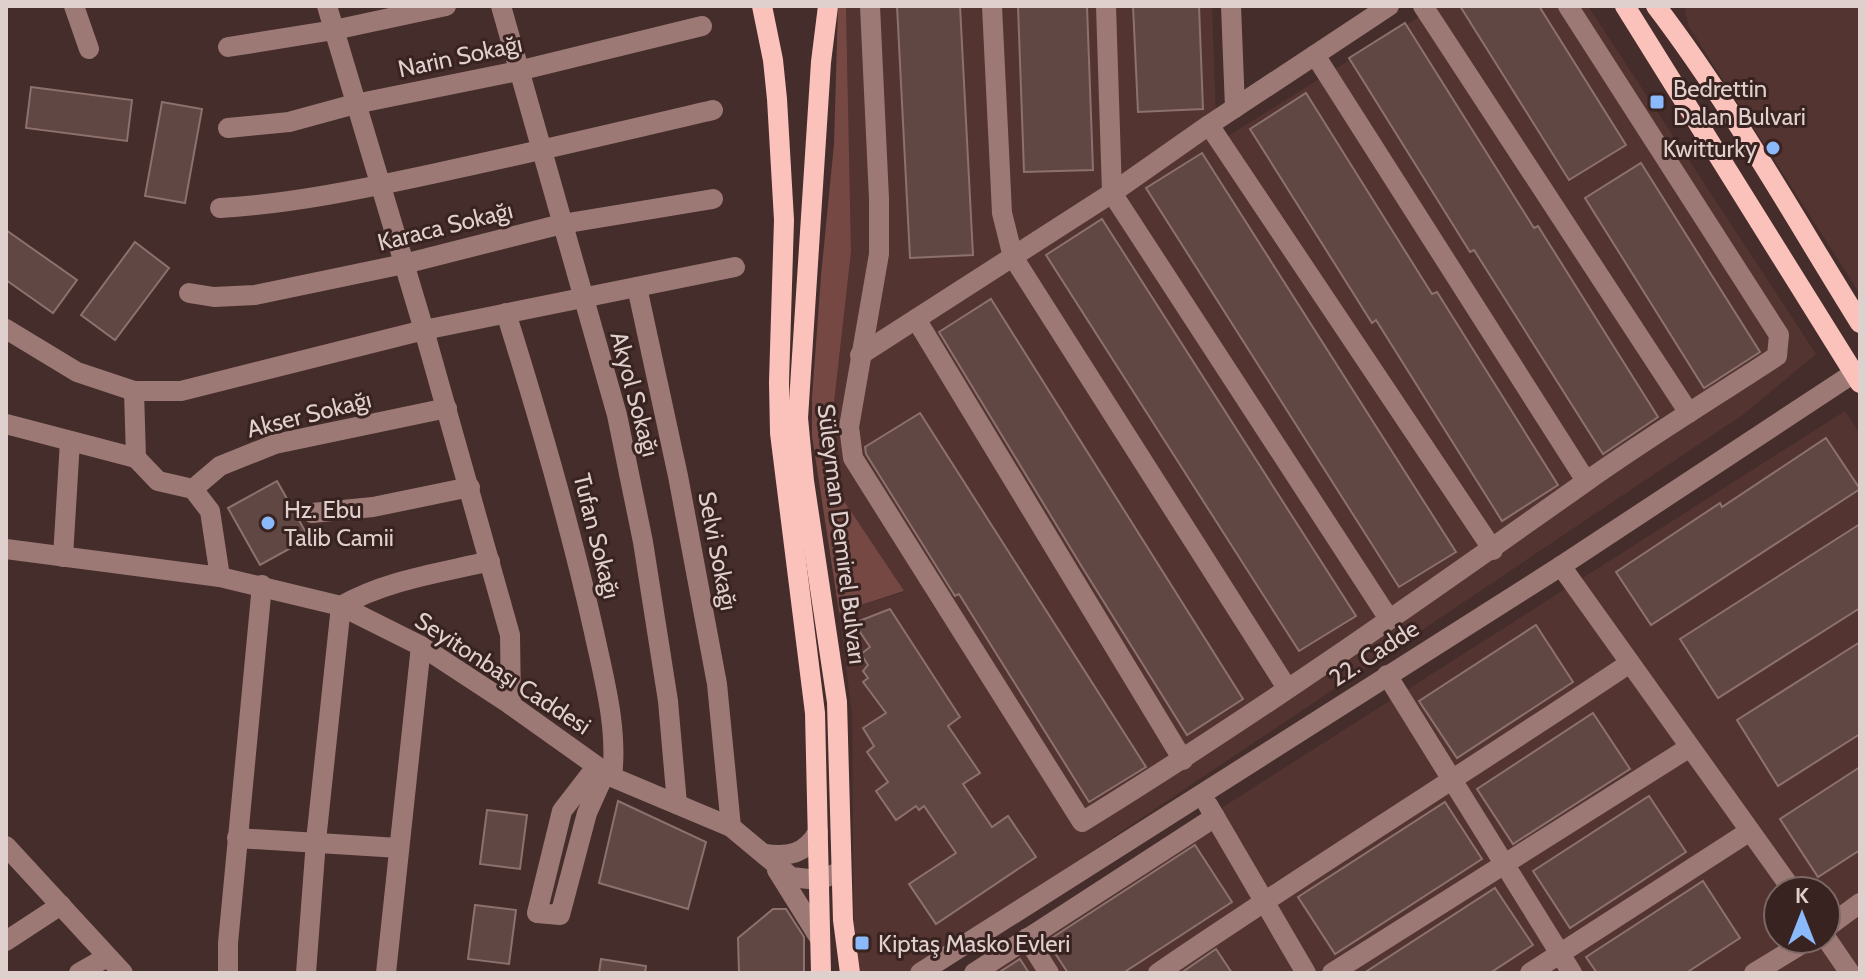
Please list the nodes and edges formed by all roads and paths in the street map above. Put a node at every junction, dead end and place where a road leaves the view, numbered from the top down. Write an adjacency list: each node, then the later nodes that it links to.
1 (74, 6): 23 (street)
2 (327, 6): 20 (street)
3 (446, 6): 20 (street)
4 (501, 6): 27 (street, Akyol Sokağı)
5 (762, 6): 25 (main road, Süleyman Demirel Bulvarı)
6 (781, 6): 25 (main road)
7 (819, 6): 26 (main road)
8 (828, 6): 26 (main road, Süleyman Demirel Bulvarı)
9 (870, 6): 50 (street)
10 (992, 6): 39 (street)
11 (1106, 6): 35 (street)
12 (1231, 6): 29 (street)
13 (1389, 6): 24 (street)
14 (1423, 6): 54 (street)
15 (1568, 6): 54 (street)
16 (1625, 6): 51 (main road)
17 (1656, 6): 21 (main road)
18 (1671, 6): 21 (main road)
19 (702, 26): 27 (street, Narin Sokağı)
20 (334, 30): 22 (street); 28 (street)
21 (1678, 35): 47 (main road)
22 (228, 47)
23 (89, 49)
24 (1315, 55): 29 (street); 58 (street)
25 (773, 60): 85 (main road, Süleyman Demirel Bulvarı)
26 (821, 62): 92 (main road, Süleyman Demirel Bulvarı)
27 (518, 71): 28 (street, Narin Sokağı); 33 (street, Akyol Sokağı)
28 (355, 104): 32 (street, Narin Sokağı); 34 (street)
29 (1235, 108): 31 (street)
30 (713, 110): 33 (street)
31 (1209, 125): 35 (street); 63 (street)
32 (228, 128)
33 (541, 151): 34 (street); 38 (street, Akyol Sokağı)
34 (380, 185): 37 (street); 40 (street)
35 (1112, 193): 39 (street); 70 (street)
36 (713, 199): 38 (street, Karaca Sokağı)
37 (220, 208)
38 (562, 224): 40 (street, Karaca Sokağı); 44 (street, Akyol Sokağı)
39 (1013, 257): 46 (street); 74 (street)
40 (404, 264): 43 (street, Karaca Sokağı); 49 (street)
41 (735, 267): 42 (street)
42 (637, 287): 44 (street); 83 (street, Selvi Sokağı)
43 (189, 293)
44 (582, 298): 45 (street); 81 (street, Akyol Sokağı)
45 (506, 313): 49 (street); 78 (street, Tufan Sokağı)
46 (916, 319): 50 (street); 77 (street)
47 (1860, 323)
48 (6, 329): 52 (street)
49 (424, 330): 52 (street); 53 (street)
50 (860, 355): 77 (street)
51 (1857, 378): 66 (street, 22. Cadde)
52 (134, 391): 57 (street)
53 (447, 408): 59 (street); 60 (street, Akser Sokağı)
54 (1689, 413): 58 (street)
55 (6, 424): 56 (street)
56 (70, 441): 57 (street); 64 (street)
57 (136, 458): 60 (street)
58 (1586, 481): 63 (street)
59 (470, 487): 61 (street); 65 (street)
60 (193, 489): 67 (street)
61 (312, 513)
62 (6, 549): 64 (street, Seyitonbaşı Caddesi)
63 (1493, 550): 70 (street)
64 (63, 557): 67 (street, Seyitonbaşı Caddesi)
65 (490, 561): 69 (street); 75 (street)
66 (1561, 566): 72 (street); 73 (street, 22. Cadde)
67 (220, 577): 68 (street, Seyitonbaşı Caddesi)
68 (262, 585): 69 (street, Seyitonbaşı Caddesi); 86 (street)
69 (341, 606): 71 (street, Seyitonbaşı Caddesi); 87 (street)
70 (1389, 619): 74 (street)
71 (421, 646): 75 (street, Seyitonbaşı Caddesi); 89 (street)
72 (1630, 663): 76 (street); 79 (street)
73 (1387, 675): 79 (street); 80 (street, 22. Cadde)
74 (1287, 688): 77 (street)
75 (511, 705): 78 (street, Seyitonbaşı Caddesi)
76 (1690, 747): 84 (street); 91 (street)
77 (1183, 760)
78 (604, 772): 78 (street); 81 (street, Seyitonbaşı Caddesi)
79 (1453, 781): 91 (street); 95 (street)
80 (1202, 795): 82 (street); 111 (street, 22. Cadde)
81 (677, 804): 83 (street, Seyitonbaşı Caddesi)
82 (1215, 817): 95 (street); 97 (street)
83 (731, 827): 90 (street, Seyitonbaşı Caddesi)
84 (1750, 831): 93 (street); 100 (street)
85 (818, 832): 90 (street); 94 (main road, Süleyman Demirel Bulvarı)
86 (237, 838): 87 (street); 106 (street)
87 (316, 841): 89 (street); 107 (street)
88 (6, 846): 96 (street)
89 (399, 848): 108 (street)
90 (765, 854): 94 (street, Seyitonbaşı Caddesi); 98 (street, Seyitonbaşı Caddesi)
91 (1505, 865): 100 (street); 116 (street)
92 (840, 872): 94 (street); 110 (main road, Süleyman Demirel Bulvarı)
93 (1782, 875)
94 (818, 880): 98 (main road, Süleyman Demirel Bulvarı)
95 (1264, 901): 114 (street); 115 (street)
96 (61, 905): 99 (street); 103 (street)
97 (1027, 938): 112 (street); 113 (street)
98 (820, 939): 109 (main road, Süleyman Demirel Bulvarı)
99 (6, 941)
100 (1560, 953): 117 (street); 118 (street)
101 (1784, 955): 119 (street)
102 (1838, 955): 120 (street)
103 (107, 957): 104 (street); 105 (street)
104 (79, 973)
105 (123, 973)
106 (228, 973)
107 (306, 973)
108 (386, 973)
109 (821, 973)
110 (850, 973)
111 (920, 973)
112 (974, 973)
113 (1049, 973)
114 (1158, 973)
115 (1306, 973)
116 (1332, 973)
117 (1530, 973)
118 (1572, 973)
119 (1754, 973)
120 (1850, 973)

